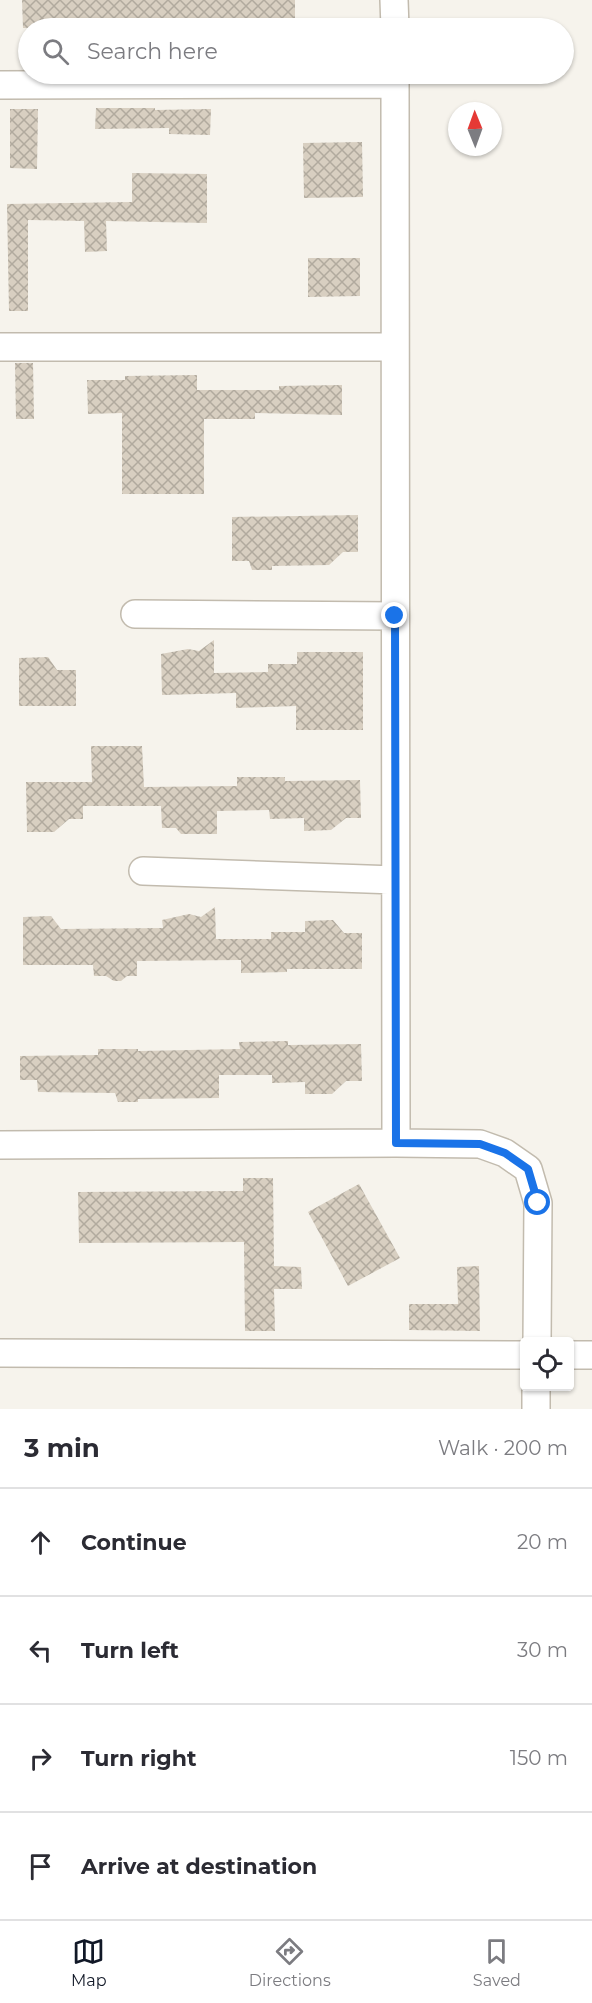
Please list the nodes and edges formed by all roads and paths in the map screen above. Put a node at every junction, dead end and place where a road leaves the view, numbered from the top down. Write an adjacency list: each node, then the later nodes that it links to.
1 (394, 0): 2 (street)
2 (394, 18)
3 (66, 84): 5 (street)
4 (395, 84): 7 (street)
5 (0, 85)
6 (0, 347): 7 (street)
7 (395, 347): 9 (street)
8 (135, 614): 9 (street)
9 (395, 616): 11 (street)
10 (143, 871): 11 (street)
11 (395, 880): 12 (street)
12 (396, 1143): 13 (street); 14 (street)
13 (0, 1145)
14 (537, 1337)
15 (0, 1353): 16 (street)
16 (520, 1354)
17 (574, 1355): 18 (street)
18 (592, 1355)
19 (536, 1391): 20 (street)
20 (536, 1409)

